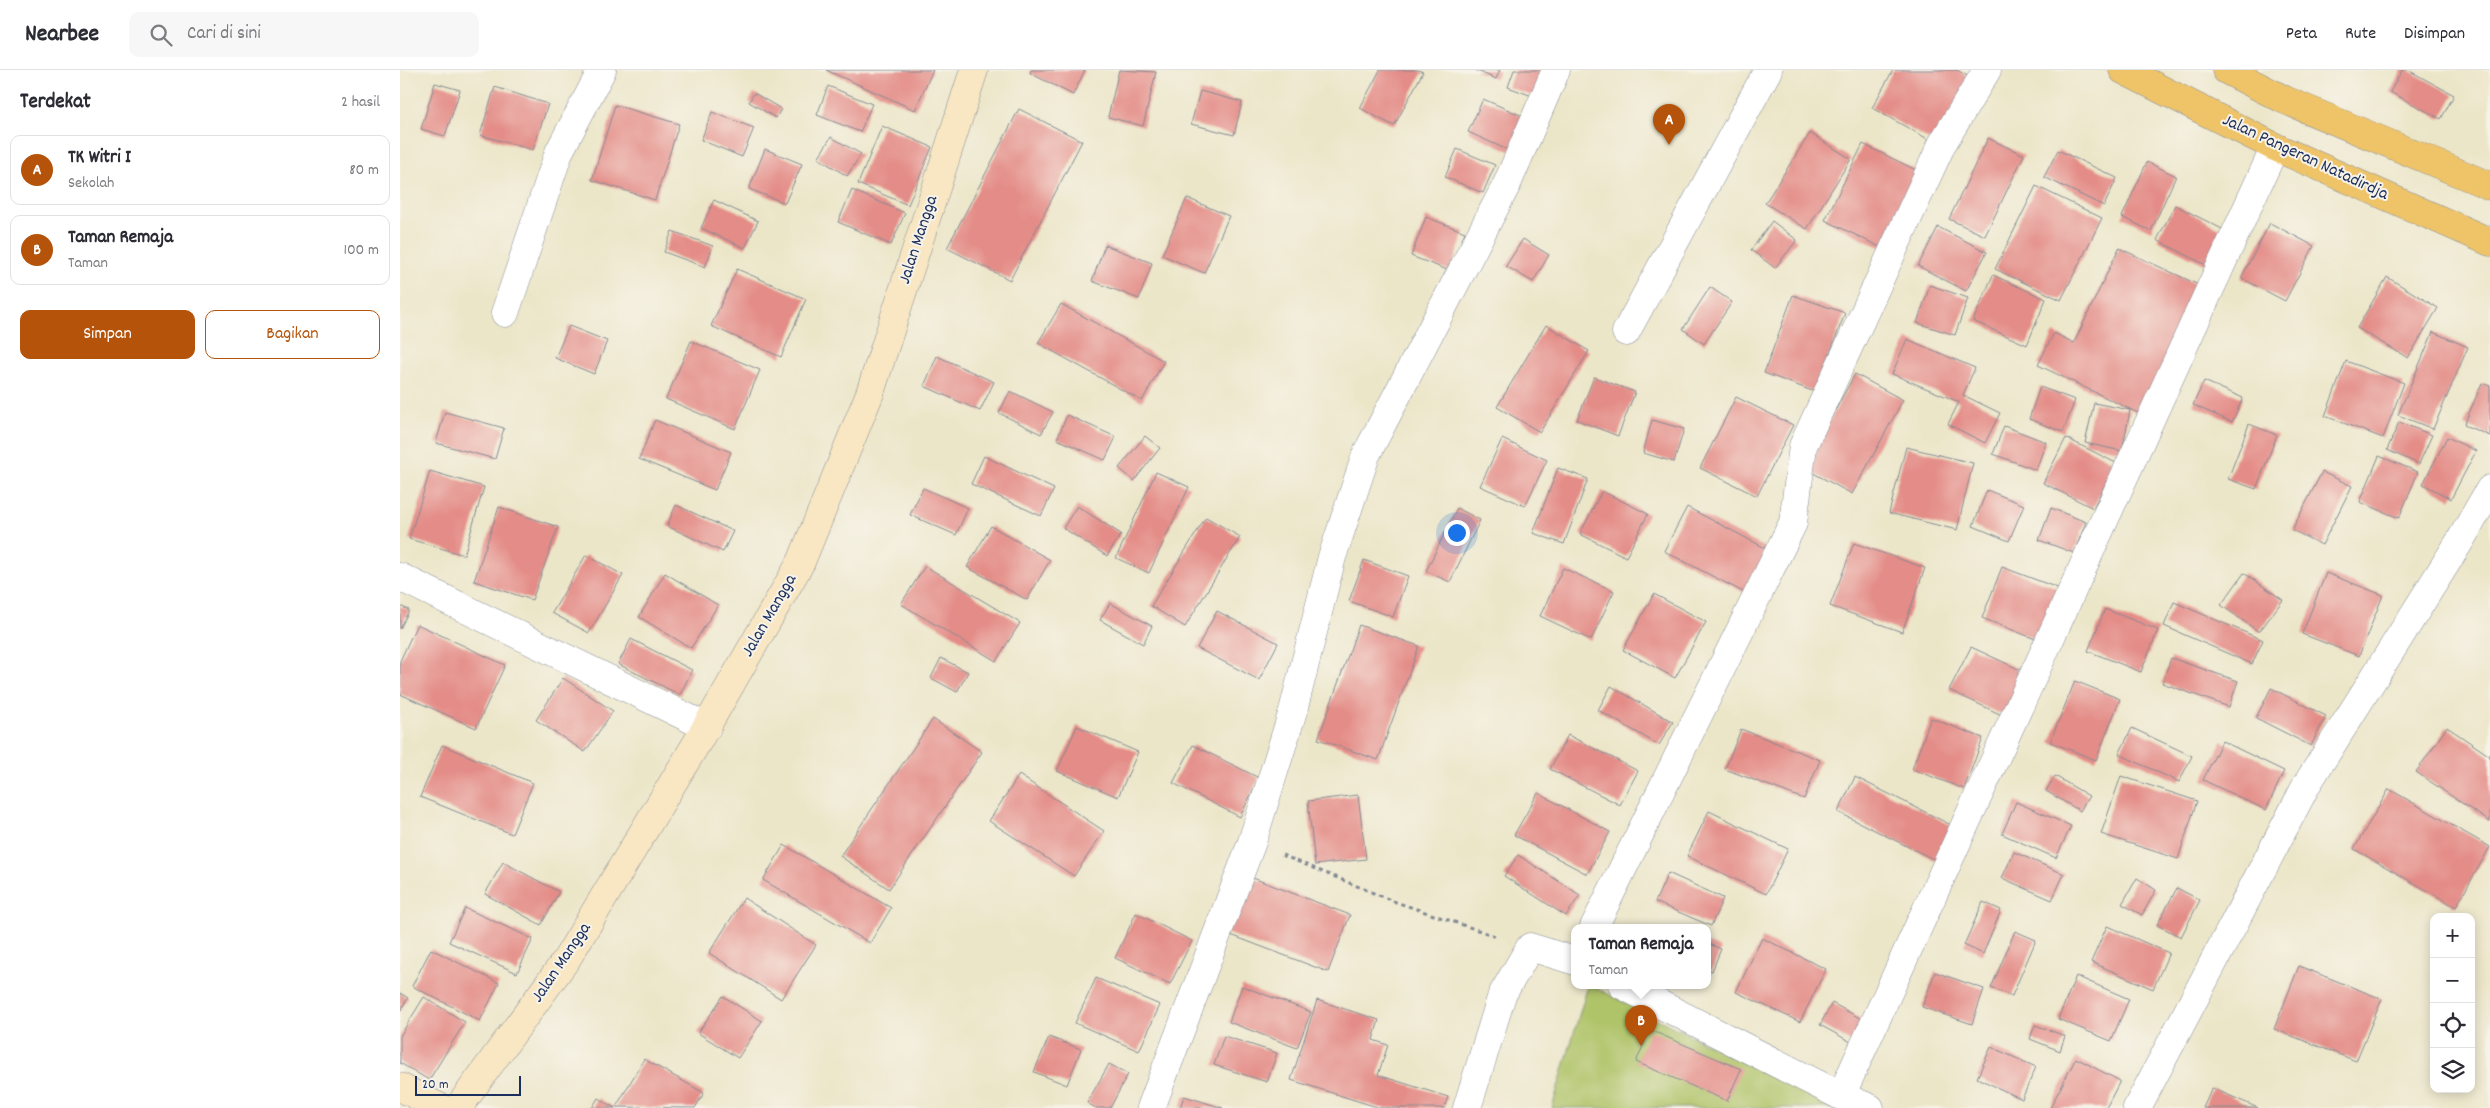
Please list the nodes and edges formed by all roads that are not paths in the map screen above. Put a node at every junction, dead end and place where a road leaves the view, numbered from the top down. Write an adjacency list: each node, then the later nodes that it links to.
1 (602, 70): 11 (street)
2 (974, 70): 15 (street, Jalan Mangga)
3 (1556, 70): 23 (street)
4 (1768, 70): 12 (street)
5 (1987, 70): 16 (street)
6 (2123, 70): 8 (main road, Jalan Pangeran Natadirdja)
7 (2226, 70): 9 (main road)
8 (2275, 147): 10 (main road, Jalan Pangeran Natadirdja); 20 (street)
9 (2490, 186)
10 (2488, 234)
11 (505, 313)
12 (1626, 332)
13 (2490, 489): 26 (street)
14 (400, 577): 15 (street)
15 (707, 727): 22 (street, Jalan Mangga)
16 (1595, 924)
17 (1571, 960): 24 (street)
18 (1630, 989): 20 (street)
19 (400, 1087): 21 (street)
20 (1841, 1096): 25 (street)
21 (441, 1108)
22 (458, 1108)
23 (1151, 1108)
24 (1467, 1108)
25 (1870, 1108)
26 (2137, 1108)

